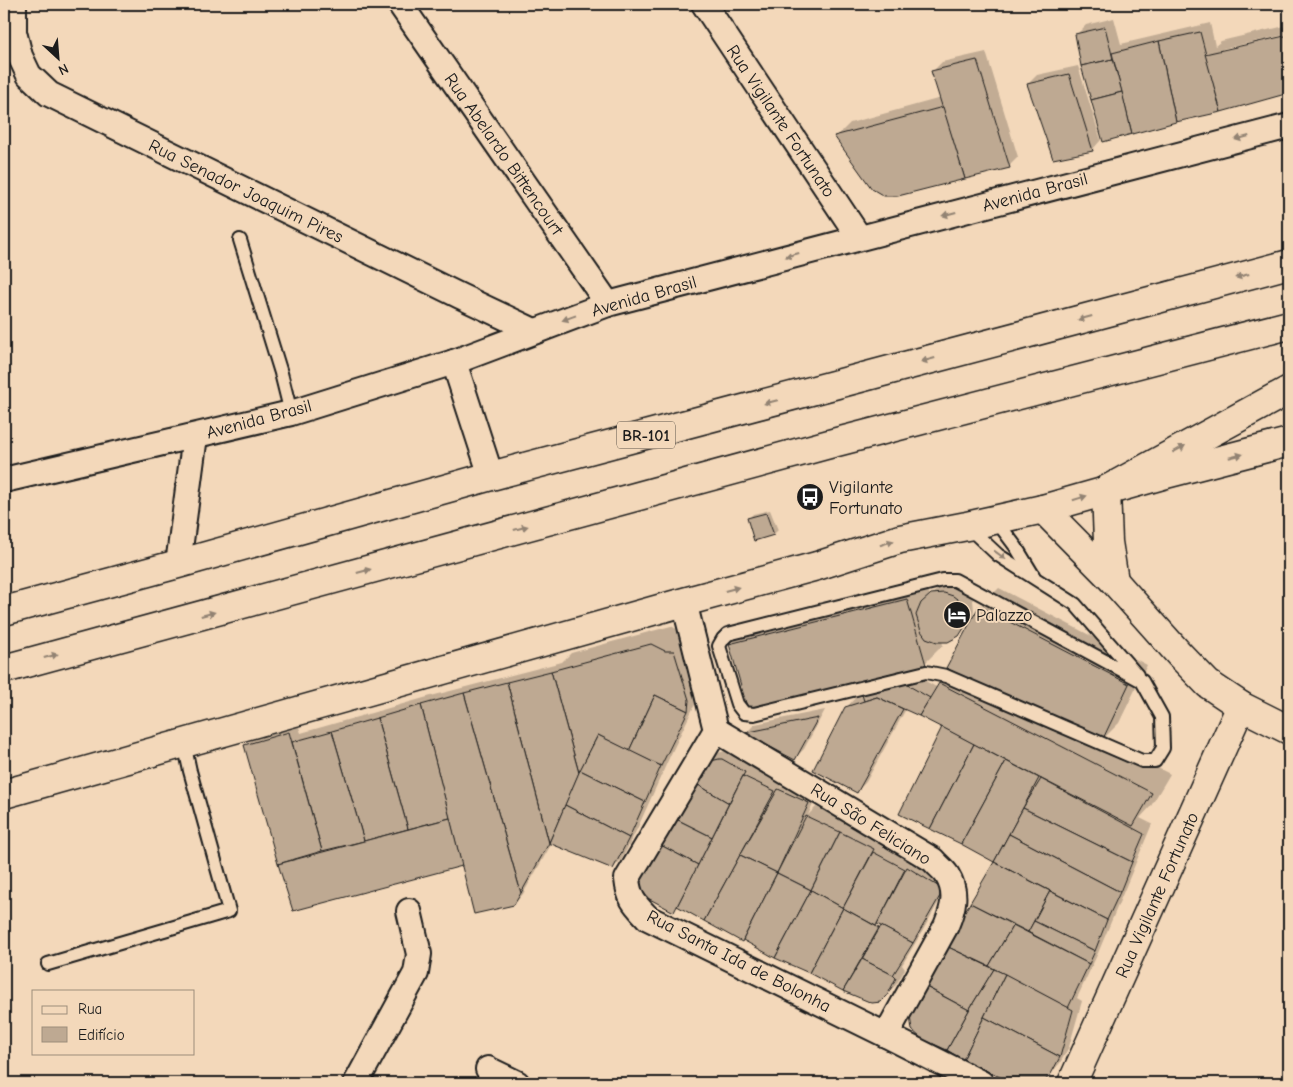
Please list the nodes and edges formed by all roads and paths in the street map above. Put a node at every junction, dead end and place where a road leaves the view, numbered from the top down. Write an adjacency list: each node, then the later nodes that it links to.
1 (14, 4): 10 (street, Rua Senador Joaquim Pires)
2 (400, 4): 8 (street, Rua Abelardo Bittencourt)
3 (704, 4): 5 (street, Rua Vigilante Fortunato)
4 (1289, 126): 5 (street, Avenida Brasil, one-way to 5)
5 (859, 238): 8 (street, Avenida Brasil, one-way to 8)
6 (240, 240): 13 (lane)
7 (1289, 264): 16 (main road, BR-101, one-way to 16)
8 (608, 304): 10 (street, Avenida Brasil, one-way to 10)
9 (1289, 325): 27 (main road, one-way to 9)
10 (534, 331): 11 (street, Avenida Brasil)
11 (454, 362): 13 (street, Avenida Brasil); 16 (street)
12 (1289, 390): 18 (main road, one-way to 12)
13 (290, 413): 14 (street, Avenida Brasil)
14 (195, 436): 17 (street, Avenida Brasil); 22 (street)
15 (1289, 442): 18 (main road, one-way to 15)
16 (491, 476): 22 (main road, BR-101)
17 (4, 480)
18 (1106, 490): 19 (main road, one-way to 18); 24 (main road)
19 (1044, 509): 20 (main road); 24 (main road)
20 (995, 519): 21 (main road); 23 (lane)
21 (967, 526): 23 (lane, one-way to 23); 25 (main road, one-way to 21)
22 (178, 564): 26 (main road, BR-101)
23 (1036, 579): 28 (lane)
24 (1114, 580): 29 (main road)
25 (684, 602): 30 (street); 32 (main road)
26 (4, 611)
27 (4, 669)
28 (1142, 681): 28 (lane)
29 (1241, 706): 31 (main road); 41 (main road, Rua Vigilante Fortunato)
30 (716, 730): 36 (street, Rua São Feliciano); 36 (street, Rua Santa Ida de Bolonha)
31 (1289, 730)
32 (184, 743): 33 (main road); 35 (lane)
33 (4, 794)
34 (409, 911): 38 (street)
35 (48, 964)
36 (886, 1035): 40 (street, Rua Santa Ida de Bolonha)
37 (488, 1068): 39 (street)
38 (356, 1083)
39 (517, 1083)
40 (981, 1083)
41 (1072, 1083)

